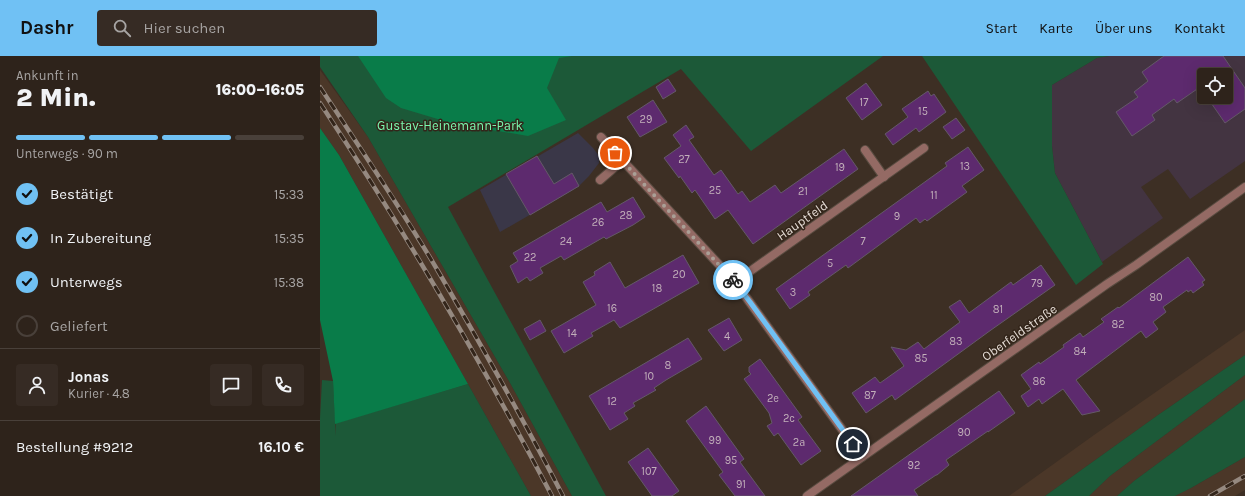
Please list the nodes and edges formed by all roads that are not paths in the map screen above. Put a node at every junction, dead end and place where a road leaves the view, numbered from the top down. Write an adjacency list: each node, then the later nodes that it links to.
1 (601, 137): 4 (street)
2 (924, 148): 5 (street, Hauptfeld)
3 (865, 150): 5 (street)
4 (622, 161): 6 (street); 8 (street)
5 (884, 177): 8 (street, Hauptfeld)
6 (600, 180)
7 (1245, 187): 9 (street, Oberfeldstraße)
8 (735, 282): 9 (street)
9 (862, 457): 10 (street, Oberfeldstraße)
10 (808, 496)

